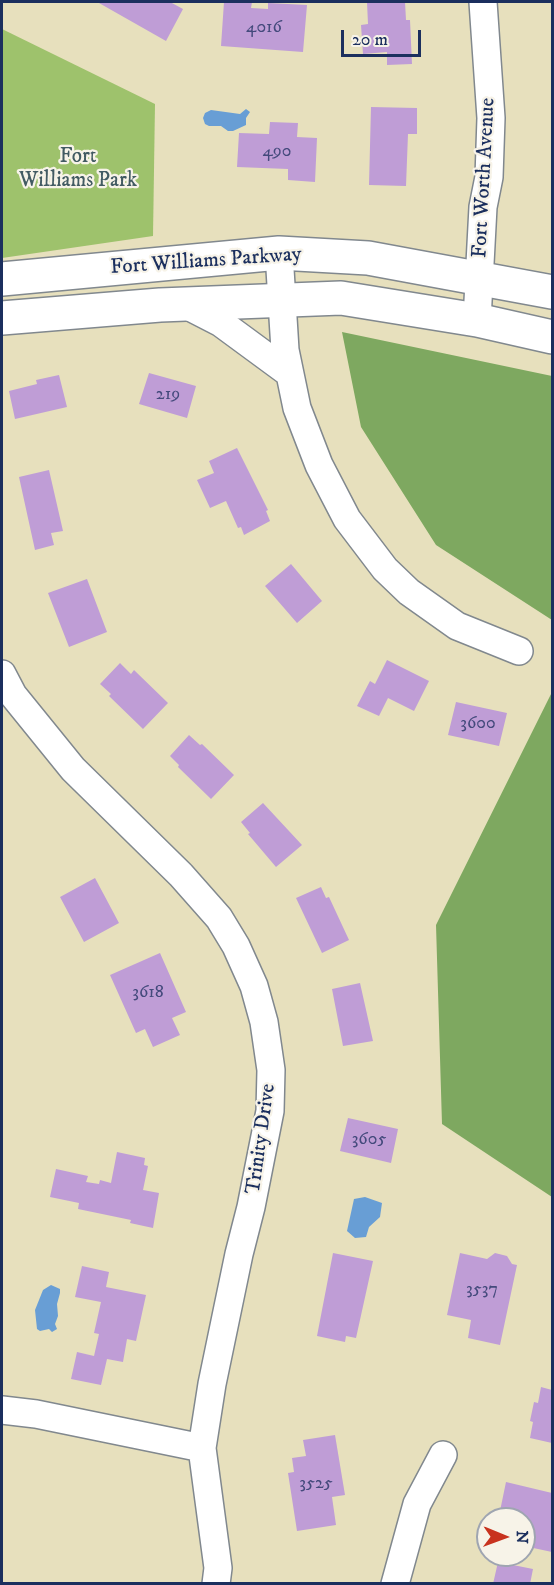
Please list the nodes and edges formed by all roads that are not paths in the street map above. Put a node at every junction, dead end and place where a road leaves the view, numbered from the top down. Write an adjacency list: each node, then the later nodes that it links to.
1 (483, 2): 3 (street, Fort Worth Avenue)
2 (279, 253): 3 (street, Fort Williams Parkway); 4 (street, Fort Williams Parkway); 6 (street)
3 (481, 277): 5 (street, Fort Williams Parkway); 9 (street, Fort Worth Avenue)
4 (2, 279)
5 (552, 292)
6 (281, 301): 7 (street, Fort Williams Parkway); 9 (street, Fort Williams Parkway); 11 (street)
7 (184, 304): 8 (street, Fort Williams Parkway); 11 (street)
8 (2, 318)
9 (477, 320): 10 (street, Fort Williams Parkway)
10 (552, 337)
11 (289, 373): 12 (street)
12 (519, 651)
13 (2, 674): 15 (street, Trinity Drive)
14 (2, 1410): 15 (street)
15 (202, 1448): 17 (street, Trinity Drive)
16 (443, 1455): 18 (street)
17 (216, 1584)
18 (395, 1584)

